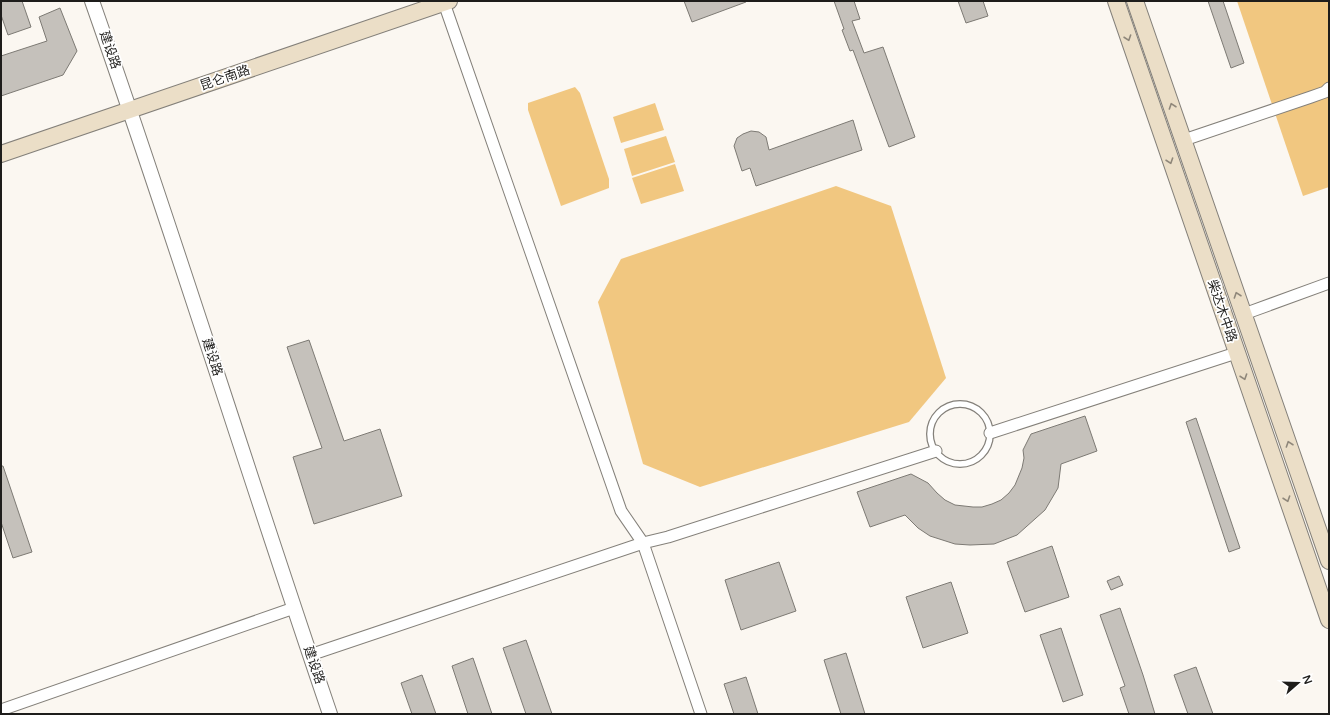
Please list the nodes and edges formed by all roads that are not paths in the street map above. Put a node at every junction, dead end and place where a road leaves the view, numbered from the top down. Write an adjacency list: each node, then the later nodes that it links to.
1 (92, 1): 6 (street, 建设路)
2 (1116, 1): 11 (main road, 柴达木中路, one-way to 11)
3 (1136, 1): 7 (main road, 柴达木中路, one-way to 3)
4 (446, 2): 6 (main road, 昆仑南路); 14 (street)
5 (1328, 91): 7 (street)
6 (131, 111): 8 (main road, 昆仑南路); 16 (street, 建设路)
7 (1184, 140): 10 (main road, 柴达木中路, one-way to 7)
8 (1, 154)
9 (1329, 283): 10 (street)
10 (1244, 314): 15 (main road, 柴达木中路, one-way to 10)
11 (1236, 352): 12 (street); 17 (main road, 柴达木中路, one-way to 17)
12 (990, 433): 13 (lane); 13 (lane)
13 (936, 451): 14 (street)
14 (643, 543): 18 (street); 21 (street)
15 (1329, 561)
16 (294, 608): 18 (street, 建设路); 19 (street)
17 (1329, 620)
18 (310, 655): 20 (street, 建设路)
19 (1, 710)
20 (330, 714)
21 (701, 714)

